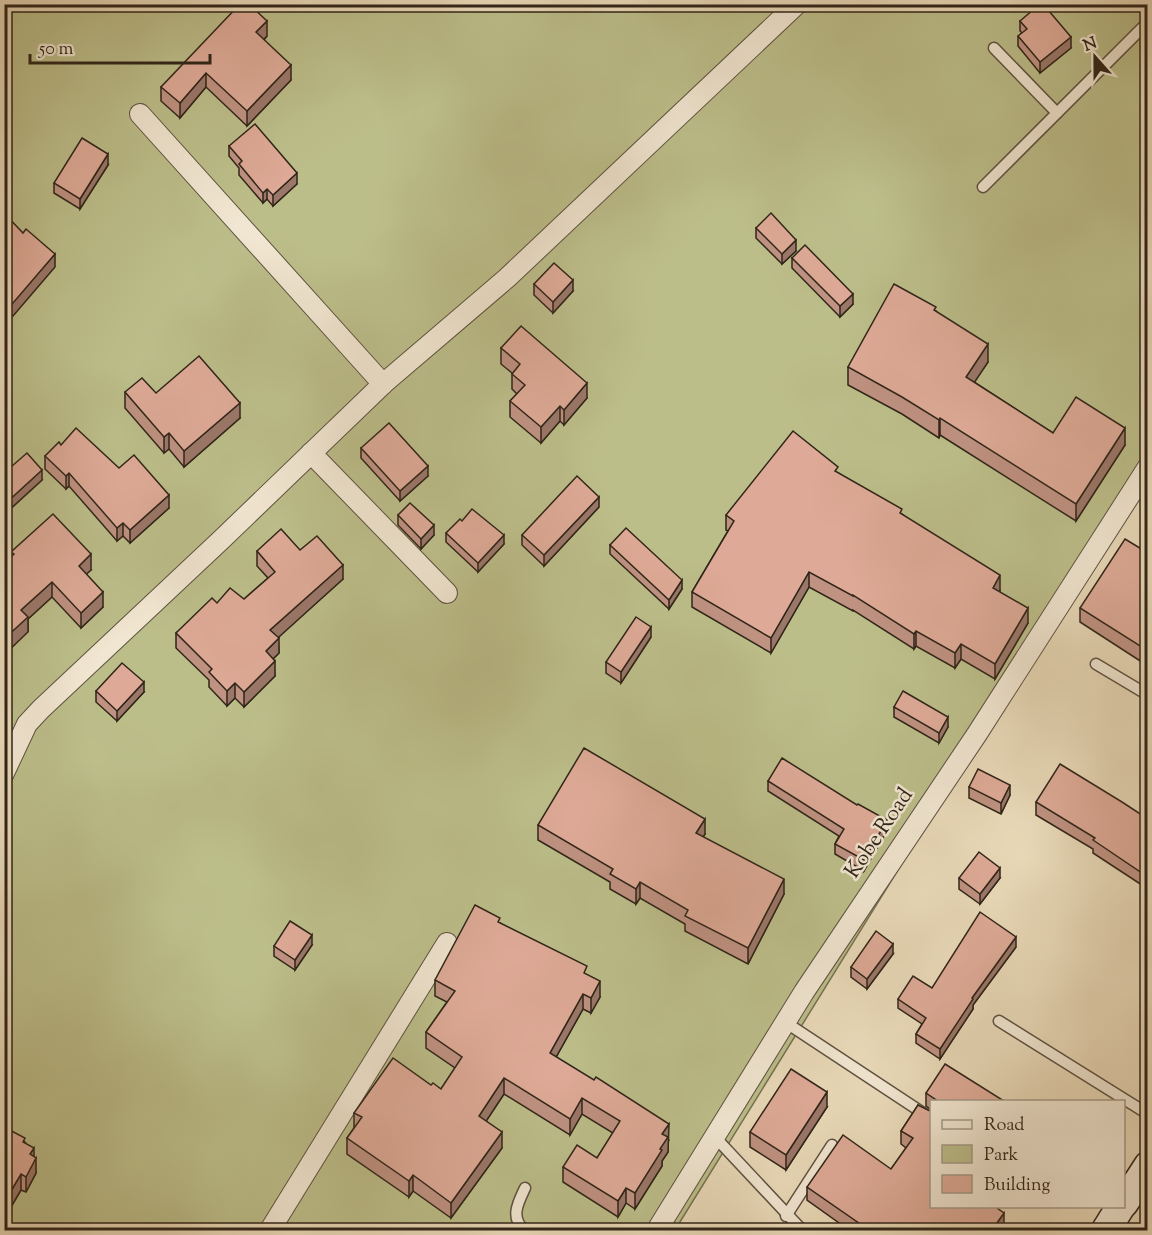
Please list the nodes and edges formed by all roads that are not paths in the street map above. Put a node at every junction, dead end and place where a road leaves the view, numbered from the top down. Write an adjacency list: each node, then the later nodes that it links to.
1 (798, 4): 7 (street)
2 (1148, 22): 4 (lane)
3 (994, 48): 4 (lane)
4 (1057, 113): 6 (lane)
5 (140, 114): 7 (street)
6 (983, 187)
7 (383, 384): 8 (street)
8 (311, 453): 10 (street); 13 (street)
9 (1148, 467): 16 (street, Kobe Road)
10 (447, 593)
11 (1096, 664): 12 (lane)
12 (1148, 695)
13 (4, 773)
14 (447, 943): 25 (street)
15 (999, 1021): 17 (lane)
16 (785, 1022): 18 (lane); 19 (street, Kobe Road)
17 (1148, 1114)
18 (930, 1118)
19 (714, 1136): 24 (lane); 27 (street, Kobe Road)
20 (832, 1145): 24 (lane)
21 (1148, 1166): 23 (main road)
22 (525, 1188): 26 (lane)
23 (1125, 1198)
24 (786, 1216): 28 (lane)
25 (270, 1230)
26 (524, 1230)
27 (657, 1230)
28 (802, 1230)

